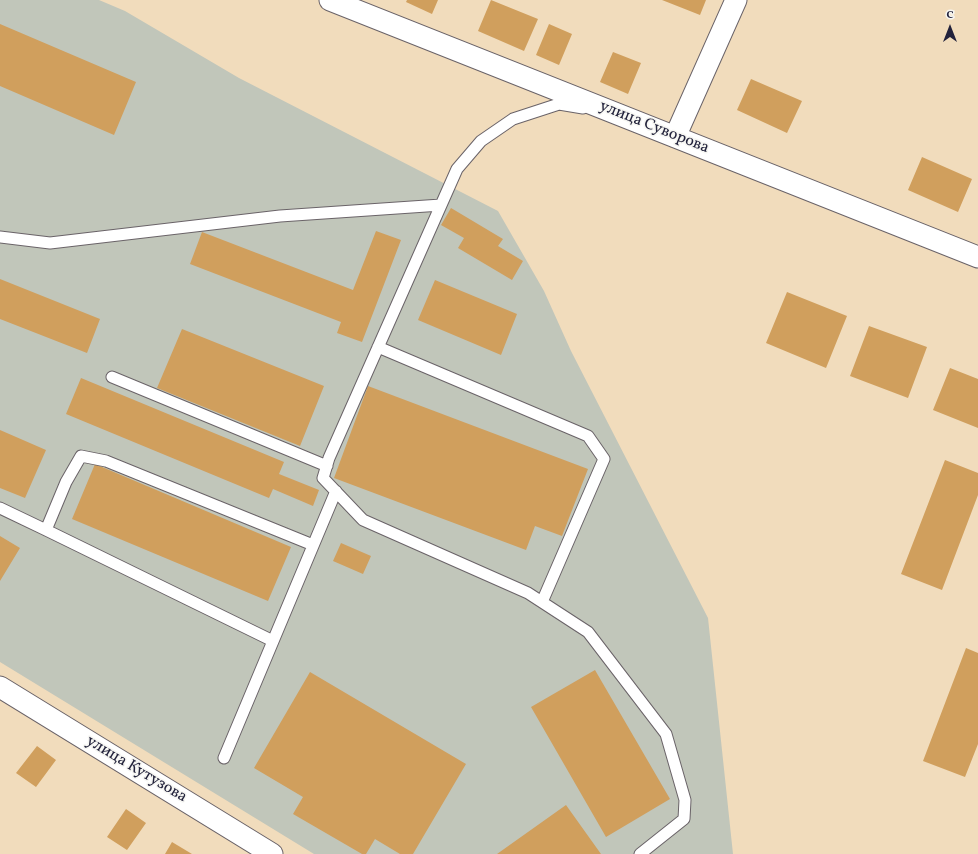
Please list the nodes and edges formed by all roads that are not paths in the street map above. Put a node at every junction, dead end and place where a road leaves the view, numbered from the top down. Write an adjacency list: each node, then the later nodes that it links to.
1 (330, 0): 3 (street, улица Суворова)
2 (736, 0): 4 (street)
3 (615, 113): 4 (street, улица Суворова); 5 (lane)
4 (675, 137): 7 (street, улица Суворова)
5 (441, 205): 6 (lane); 8 (lane)
6 (0, 237)
7 (978, 257)
8 (378, 347): 10 (lane); 15 (lane)
9 (112, 377): 10 (lane)
10 (327, 466): 11 (lane)
11 (336, 491): 14 (lane); 15 (lane)
12 (0, 508): 13 (lane)
13 (46, 530): 14 (lane); 16 (lane)
14 (314, 545): 16 (lane)
15 (542, 602): 20 (lane)
16 (273, 641): 18 (lane)
17 (0, 687): 19 (street, улица Кутузова)
18 (224, 758)
19 (272, 854)
20 (640, 854)

